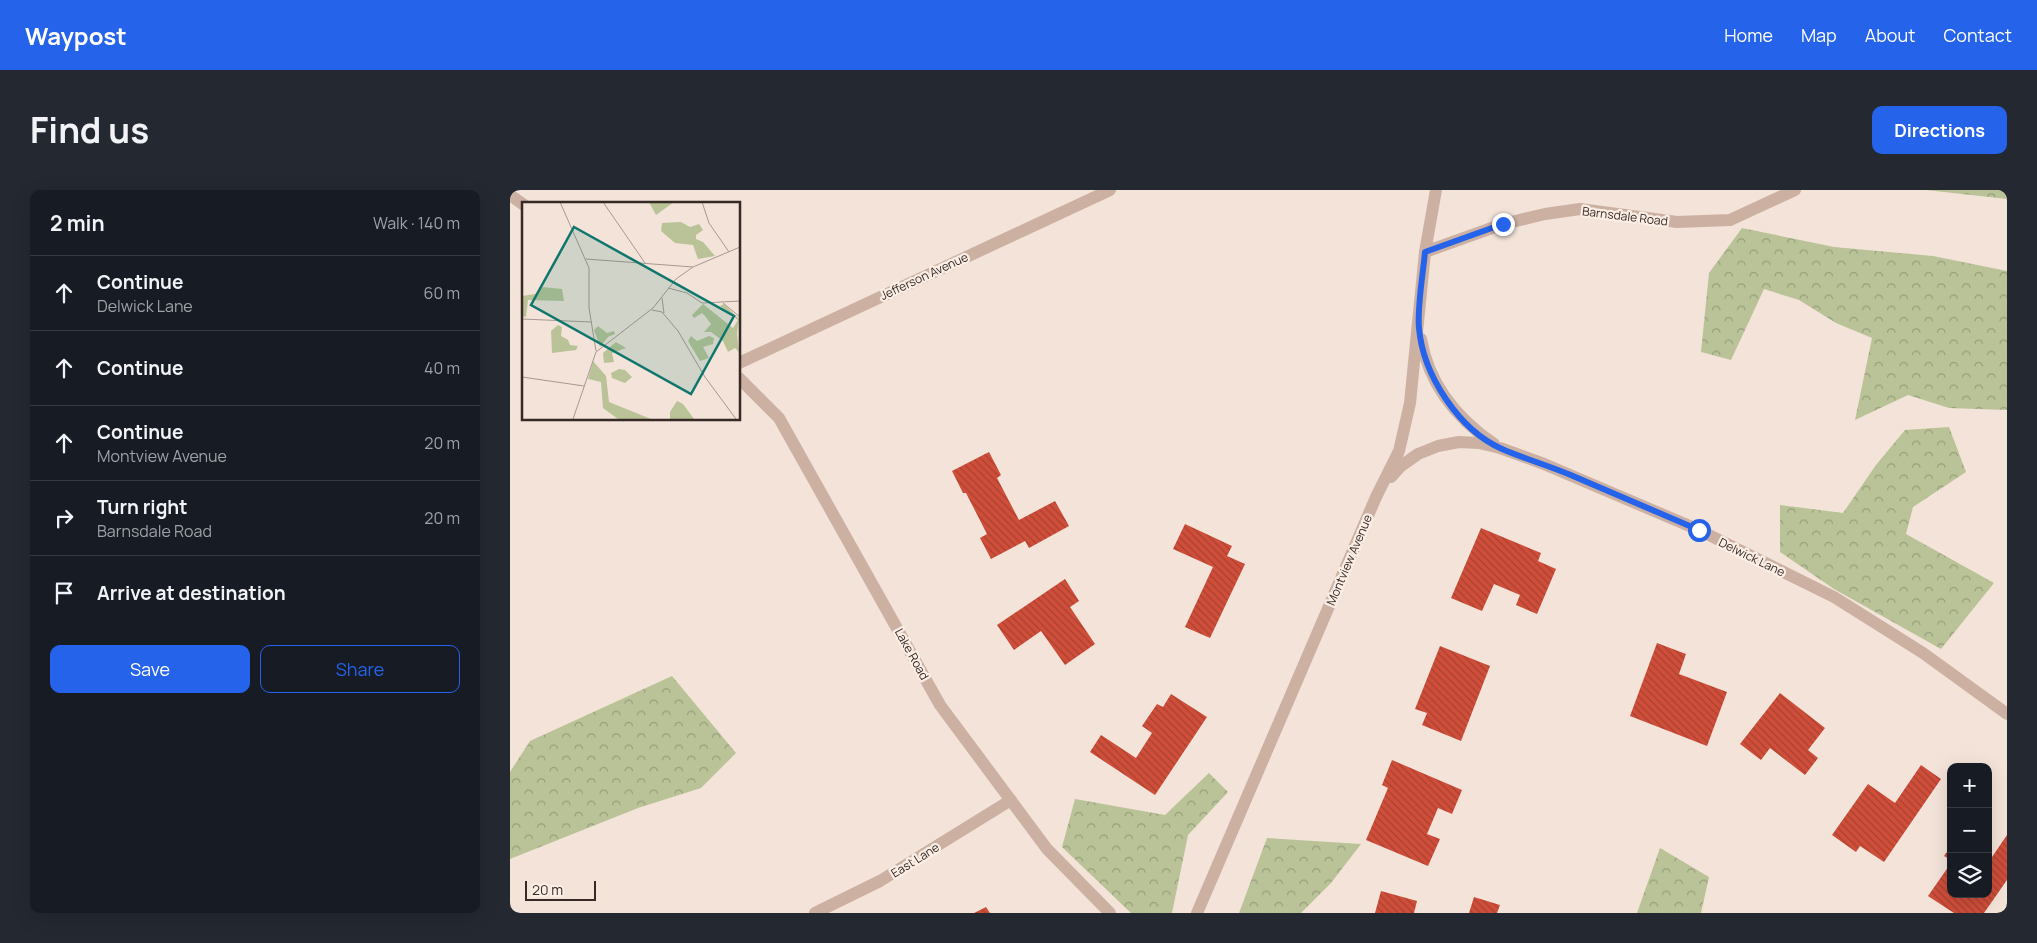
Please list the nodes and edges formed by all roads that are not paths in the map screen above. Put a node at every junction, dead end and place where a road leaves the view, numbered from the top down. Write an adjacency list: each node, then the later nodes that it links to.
1 (1110, 190): 8 (street, Jefferson Avenue)
2 (1436, 190): 6 (street, Montview Avenue)
3 (1795, 190): 6 (street, Barnsdale Road)
4 (510, 195): 5 (street)
5 (522, 204)
6 (1425, 252): 7 (street, Montview Avenue)
7 (1419, 327): 10 (street); 11 (street, Montview Avenue)
8 (740, 363)
9 (740, 379): 13 (street, Lake Road)
10 (1500, 448): 11 (street, Delwick Lane); 12 (street, Delwick Lane)
11 (1376, 497): 16 (street, Montview Avenue)
12 (2007, 714)
13 (1011, 800): 14 (street, East Lane); 15 (street, Lake Road)
14 (815, 913)
15 (1110, 913)
16 (1197, 913)

